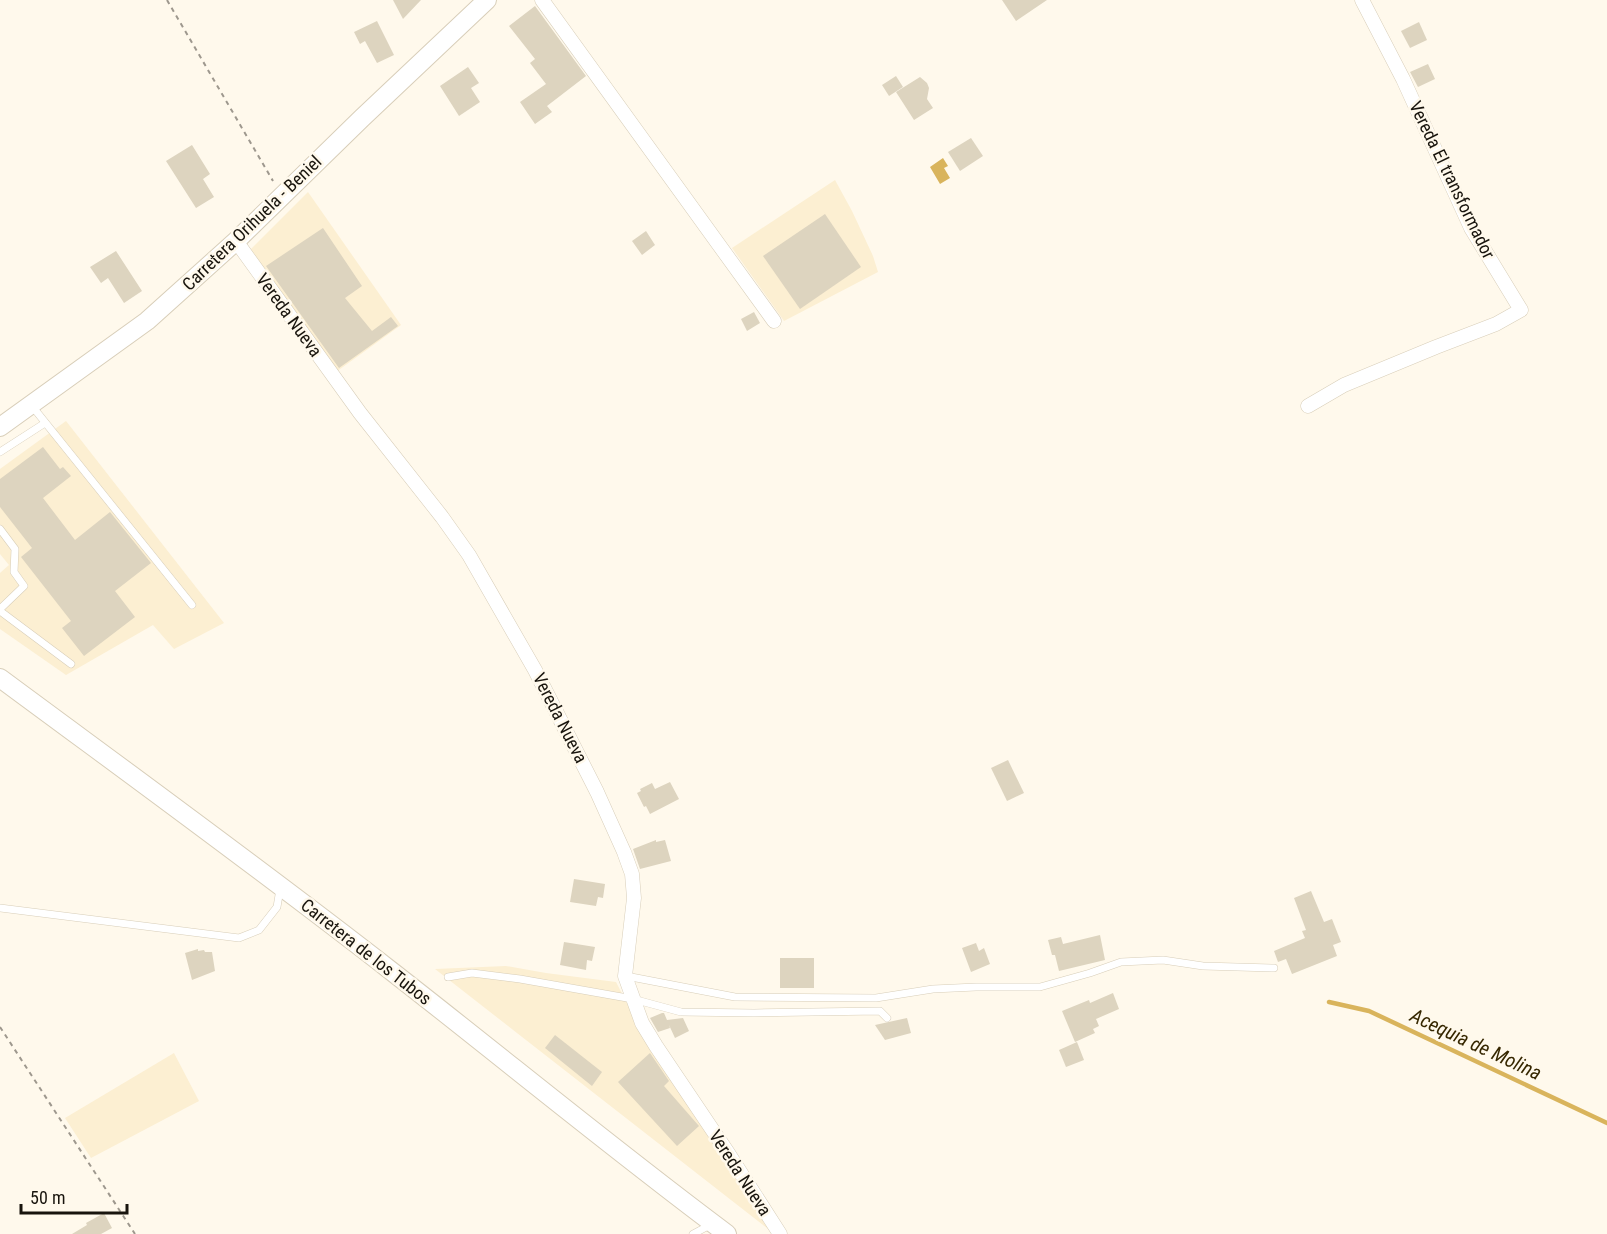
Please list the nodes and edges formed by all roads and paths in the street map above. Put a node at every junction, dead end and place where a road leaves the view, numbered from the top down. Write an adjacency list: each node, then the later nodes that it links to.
1 (167, 0): 5 (path)
2 (488, 0): 5 (street, Carretera Orihuela - Beniel)
3 (542, 0): 7 (street)
4 (1362, 0): 9 (street, Vereda El transformador)
5 (282, 196): 6 (street, Carretera Orihuela - Beniel)
6 (236, 241): 8 (street, Carretera Orihuela - Beniel); 21 (street, Vereda Nueva)
7 (774, 321)
8 (31, 405): 10 (street, Carretera Orihuela - Beniel); 11 (lane)
9 (1308, 406)
10 (2, 423)
11 (45, 423): 12 (lane); 14 (lane)
12 (0, 452)
13 (0, 529): 15 (lane)
14 (192, 605)
15 (0, 610): 16 (lane)
16 (71, 664)
17 (0, 678): 18 (street, Carretera de los Tubos)
18 (280, 885): 19 (lane); 26 (street, Carretera de los Tubos)
19 (0, 908)
20 (1274, 968): 21 (lane)
21 (625, 976): 23 (street, Vereda Nueva)
22 (448, 977): 23 (lane)
23 (633, 999): 24 (lane); 29 (street, Vereda Nueva)
24 (887, 1018)
25 (0, 1028): 27 (path)
26 (720, 1229): 28 (lane)
27 (135, 1234)
28 (693, 1234)
29 (780, 1234)

